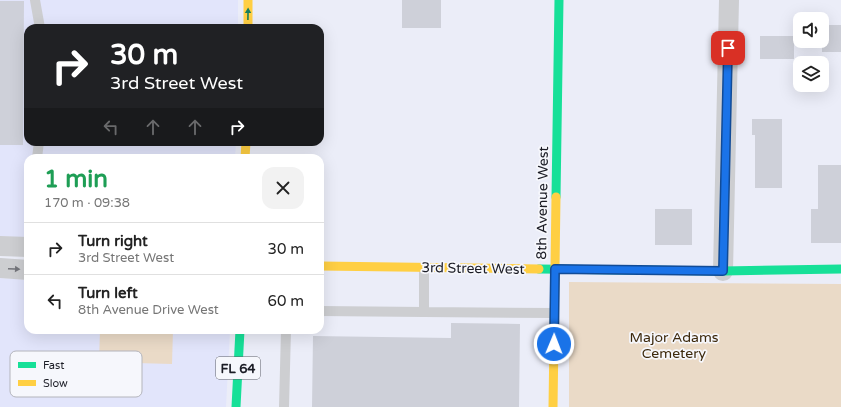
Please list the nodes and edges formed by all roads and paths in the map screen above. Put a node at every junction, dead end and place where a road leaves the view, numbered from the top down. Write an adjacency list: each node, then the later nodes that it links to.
1 (35, 0): 5 (lane)
2 (248, 0): 6 (street, one-way to 2)
3 (559, 0): 12 (street, 8th Avenue West)
4 (729, 0): 15 (street)
5 (39, 24)
6 (248, 24)
7 (0, 246): 8 (street)
8 (24, 247)
9 (324, 266): 11 (street, 3rd Street West)
10 (0, 268): 14 (street, one-way to 14)
11 (424, 268): 12 (street, 3rd Street West); 17 (lane)
12 (555, 269): 15 (street, 3rd Street West); 18 (street, 8th Avenue West)
13 (841, 269): 15 (street, 3rd Street West)
14 (24, 270)
15 (723, 271)
16 (324, 311): 17 (lane)
17 (424, 312): 18 (lane)
18 (554, 313): 23 (street, 8th Avenue West)
19 (240, 334): 21 (street, FL 64)
20 (286, 334): 22 (lane)
21 (236, 407)
22 (284, 407)
23 (553, 407)

